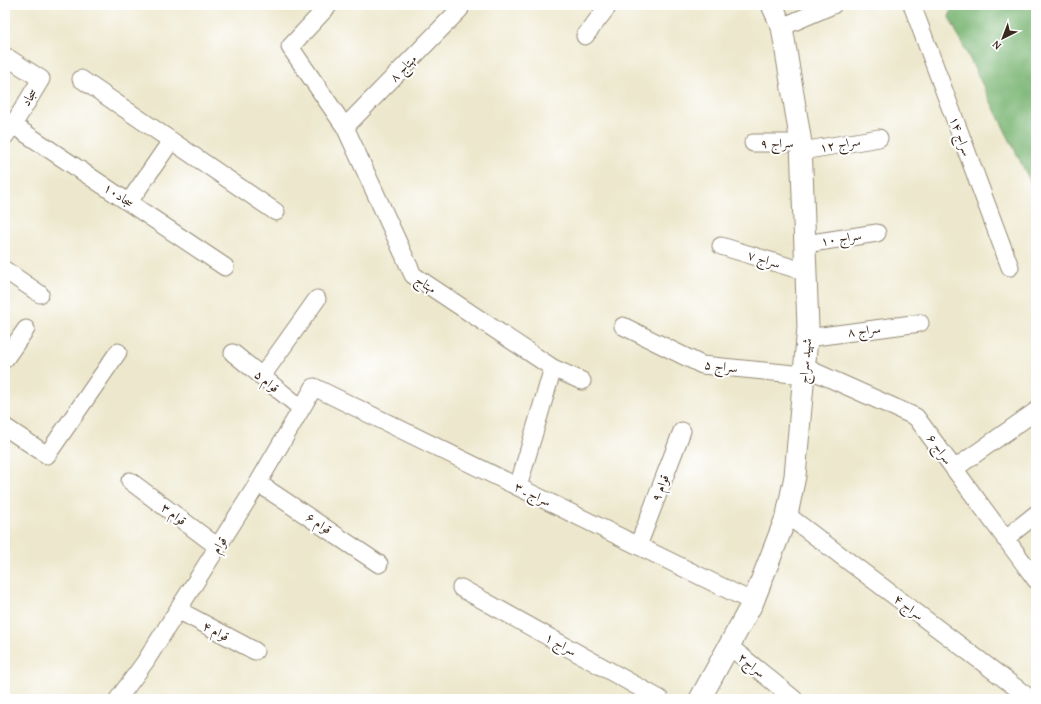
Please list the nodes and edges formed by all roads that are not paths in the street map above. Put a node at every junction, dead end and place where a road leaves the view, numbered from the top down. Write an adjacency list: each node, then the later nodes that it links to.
1 (329, 5): 11 (street, مهتاج)
2 (609, 5): 8 (street)
3 (772, 5): 7 (street, شهید سراج)
4 (833, 5): 7 (street)
5 (912, 5): 23 (street, سراج ۱۴)
6 (460, 8): 11 (street, مهتاج ۸)
7 (782, 27): 16 (street, شهید سراج)
8 (585, 36)
9 (5, 56): 12 (street, سجاد)
10 (81, 79): 14 (street)
11 (346, 127): 35 (street, مهتاج)
12 (9, 130): 17 (street, سجاد۱۰)
13 (879, 138): 16 (street, سراج ۱۲)
14 (171, 141): 17 (street); 18 (street)
15 (753, 143): 16 (street, سراج ۹)
16 (802, 147): 20 (street, شهید سراج)
17 (129, 202): 22 (street, سجاد۱۰)
18 (276, 212)
19 (877, 233): 20 (street, سراج ۱۰)
20 (805, 244): 25 (street, شهید سراج)
21 (721, 246): 25 (street, سراج ۷)
22 (225, 267)
23 (1010, 267)
24 (5, 270): 26 (street)
25 (806, 272): 31 (street, شهید سراج)
26 (40, 294)
27 (317, 299): 37 (street)
28 (920, 323): 31 (street, سراج ۸)
29 (623, 326): 36 (street, سراج ۵)
30 (26, 329): 34 (street)
31 (807, 338): 36 (street, شهید سراج)
32 (118, 352): 42 (street)
33 (233, 353): 37 (street, قوام ۵)
34 (5, 359)
35 (553, 368): 38 (street, مهتاج); 47 (street)
36 (804, 371): 44 (street, سراج ۶); 49 (street, شهید سراج)
37 (262, 376): 40 (street, قوام ۵)
38 (582, 381)
39 (314, 386): 40 (street, قوام); 47 (street, سراج ـ ۳)
40 (301, 408): 46 (street, قوام)
41 (1036, 411): 44 (street)
42 (5, 427)
43 (682, 431): 51 (street, قوام ۹)
44 (954, 469): 50 (street, سراج ۶)
45 (130, 481): 52 (street, قوام ۳)
46 (258, 483): 52 (street, قوام); 53 (street, قوام ۶)
47 (518, 487): 51 (street, سراج ـ ۳)
48 (1036, 514): 50 (street)
49 (787, 515): 56 (street, شهید سراج); 64 (street, سراج ۴)
50 (1005, 538): 54 (street, سراج ۶)
51 (638, 546): 56 (street, سراج ـ ۳)
52 (218, 547): 57 (street, قوام)
53 (379, 564)
54 (1036, 580)
55 (461, 588): 61 (street, سراج ۱)
56 (753, 602): 58 (street, شهید سراج)
57 (178, 610): 59 (street, قوام ۴); 60 (street, قوام)
58 (729, 646): 62 (street, شهید سراج); 63 (street, سراج۲)
59 (255, 652)
60 (118, 699)
61 (660, 699)
62 (700, 699)
63 (794, 699)
64 (1031, 699)

